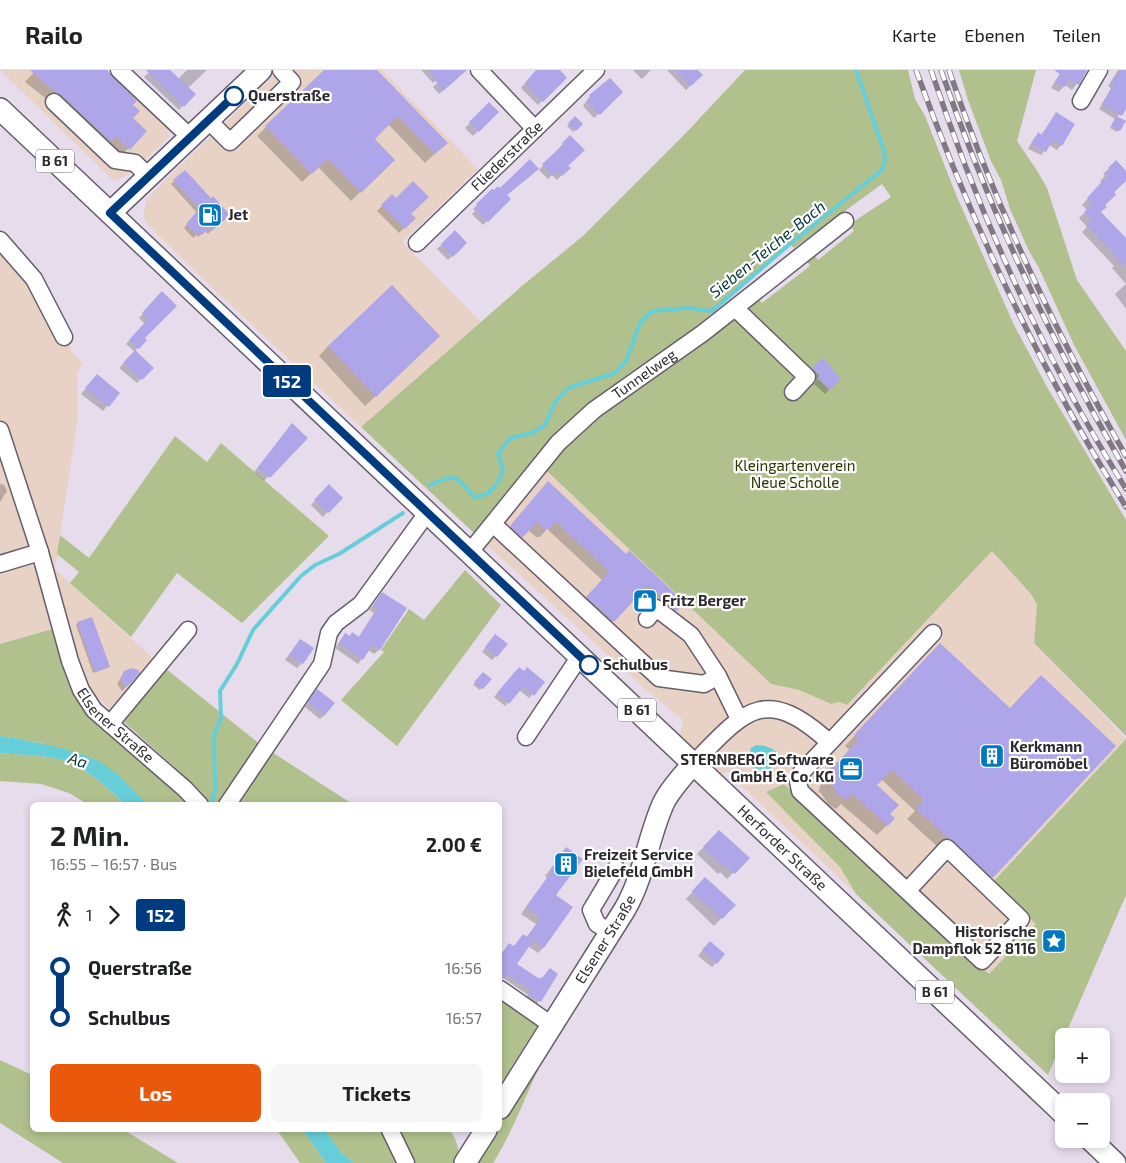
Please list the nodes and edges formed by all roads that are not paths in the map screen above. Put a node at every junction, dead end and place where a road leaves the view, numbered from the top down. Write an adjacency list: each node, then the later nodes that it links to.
1 (118, 70): 12 (street)
2 (261, 70): 10 (main road)
3 (281, 70): 10 (street)
4 (480, 70): 11 (street)
5 (596, 70): 11 (street, Fliederstraße)
6 (1099, 70): 7 (street)
7 (1081, 100)
8 (54, 102): 13 (street)
9 (0, 109): 14 (main road, Herforder Straße / B 61)
10 (208, 120): 12 (main road)
11 (535, 129): 17 (street, Fliederstraße)
12 (190, 138): 13 (main road)
13 (149, 177): 14 (main road)
14 (110, 213): 22 (main road, Herforder Straße / B 61)
15 (845, 221): 18 (street, Tunnelweg)
16 (0, 240): 19 (street)
17 (417, 243)
18 (735, 308): 20 (street); 23 (street, Tunnelweg)
19 (64, 337)
20 (793, 392)
21 (0, 430): 24 (street, Elsener Straße)
22 (427, 513): 25 (main road, Herforder Straße / B 61); 38 (street)
23 (493, 524): 25 (street, Tunnelweg); 31 (street)
24 (40, 552): 26 (street); 33 (street, Elsener Straße)
25 (469, 553): 30 (main road, Herforder Straße / B 61)
26 (0, 564)
27 (647, 619): 31 (street)
28 (188, 630): 33 (street)
29 (933, 633): 35 (street)
30 (580, 656): 34 (street); 36 (main road, Herforder Straße / B 61)
31 (718, 676): 32 (street)
32 (740, 719): 35 (street); 36 (street)
33 (110, 724): 37 (street, Elsener Straße)
34 (526, 737)
35 (829, 742): 40 (street)
36 (694, 764): 41 (main road, Elsener Straße); 45 (main road, Herforder Straße / B 61)
37 (197, 802)
38 (229, 802)
39 (616, 868): 41 (street)
40 (908, 890): 40 (street)
41 (611, 932): 43 (main road, Elsener Straße)
42 (502, 990): 43 (street)
43 (552, 1026): 44 (main road, Elsener Straße)
44 (502, 1105)
45 (1055, 1105)
46 (391, 1132): 49 (street)
47 (478, 1133): 50 (main road)
48 (1099, 1148): 51 (main road)
49 (406, 1163)
50 (465, 1163)
51 (1115, 1163)

